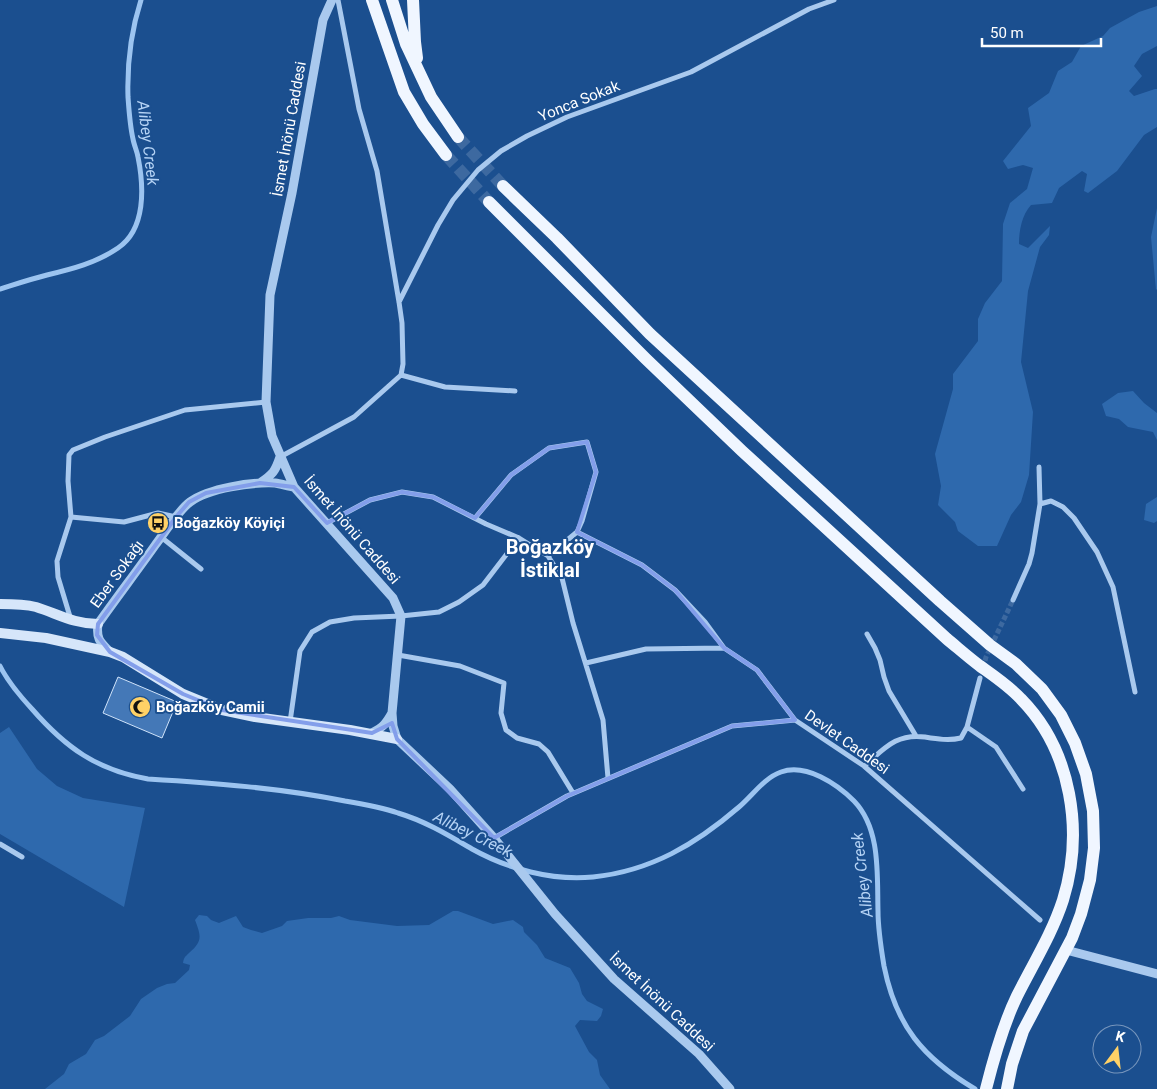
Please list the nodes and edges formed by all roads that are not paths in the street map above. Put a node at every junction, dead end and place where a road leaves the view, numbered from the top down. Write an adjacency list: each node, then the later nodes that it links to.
1 (332, 0): 15 (street, İsmet İnönü Caddesi)
2 (338, 0): 12 (street)
3 (372, 0): 9 (main road)
4 (392, 0): 7 (main road)
5 (413, 0): 7 (main road)
6 (834, 0): 12 (street, Yonca Sokak)
7 (420, 73): 8 (main road)
8 (458, 137)
9 (446, 155)
10 (503, 186): 58 (main road)
11 (489, 202): 62 (main road)
12 (399, 302): 13 (street)
13 (401, 375): 14 (street); 16 (street)
14 (516, 391)
15 (266, 402): 16 (street, İsmet İnönü Caddesi); 21 (street)
16 (280, 457): 18 (street); 19 (street, İsmet İnönü Caddesi)
17 (1039, 467): 20 (street)
18 (260, 483): 19 (street, Eber Sokağı); 22 (street, Eber Sokağı)
19 (294, 487): 24 (street, İsmet İnönü Caddesi)
20 (1040, 504): 30 (street); 42 (street)
21 (71, 517): 22 (street); 33 (street)
22 (176, 517): 26 (street, Eber Sokağı)
23 (475, 518): 24 (street); 25 (street); 27 (street)
24 (327, 523): 32 (street, İsmet İnönü Caddesi)
25 (577, 532): 28 (street); 37 (street)
26 (161, 537): 29 (street); 34 (street, Eber Sokağı)
27 (519, 538): 28 (street); 32 (street)
28 (548, 556): 40 (street)
29 (200, 569)
30 (1013, 600)
31 (0, 604): 33 (main road)
32 (401, 616): 39 (street); 45 (street)
33 (72, 620): 34 (main road)
34 (98, 624): 38 (street, Eber Sokağı)
35 (0, 633): 38 (main road)
36 (867, 634): 48 (street)
37 (724, 648): 40 (street); 44 (street)
38 (110, 652): 45 (main road)
39 (398, 654): 43 (street); 53 (street)
40 (586, 663): 51 (street)
41 (980, 678): 46 (street)
42 (1135, 692)
43 (392, 713): 47 (street); 49 (street)
44 (795, 720): 50 (street, Devlet Caddesi); 51 (street, Devlet Caddesi)
45 (290, 722): 47 (main road)
46 (967, 727): 48 (street); 52 (street)
47 (372, 733): 49 (main road)
48 (916, 736): 50 (street)
49 (398, 739): 54 (street)
50 (864, 766): 57 (street, Devlet Caddesi)
51 (608, 778): 53 (street, Devlet Caddesi)
52 (1023, 789)
53 (573, 793): 54 (street, Devlet Caddesi)
54 (494, 838): 61 (street, İsmet İnönü Caddesi)
55 (0, 844): 56 (street)
56 (22, 857)
57 (1040, 920)
58 (1066, 950): 59 (street); 60 (main road)
59 (1157, 974)
60 (1008, 1083)
61 (730, 1089)
62 (986, 1089)

